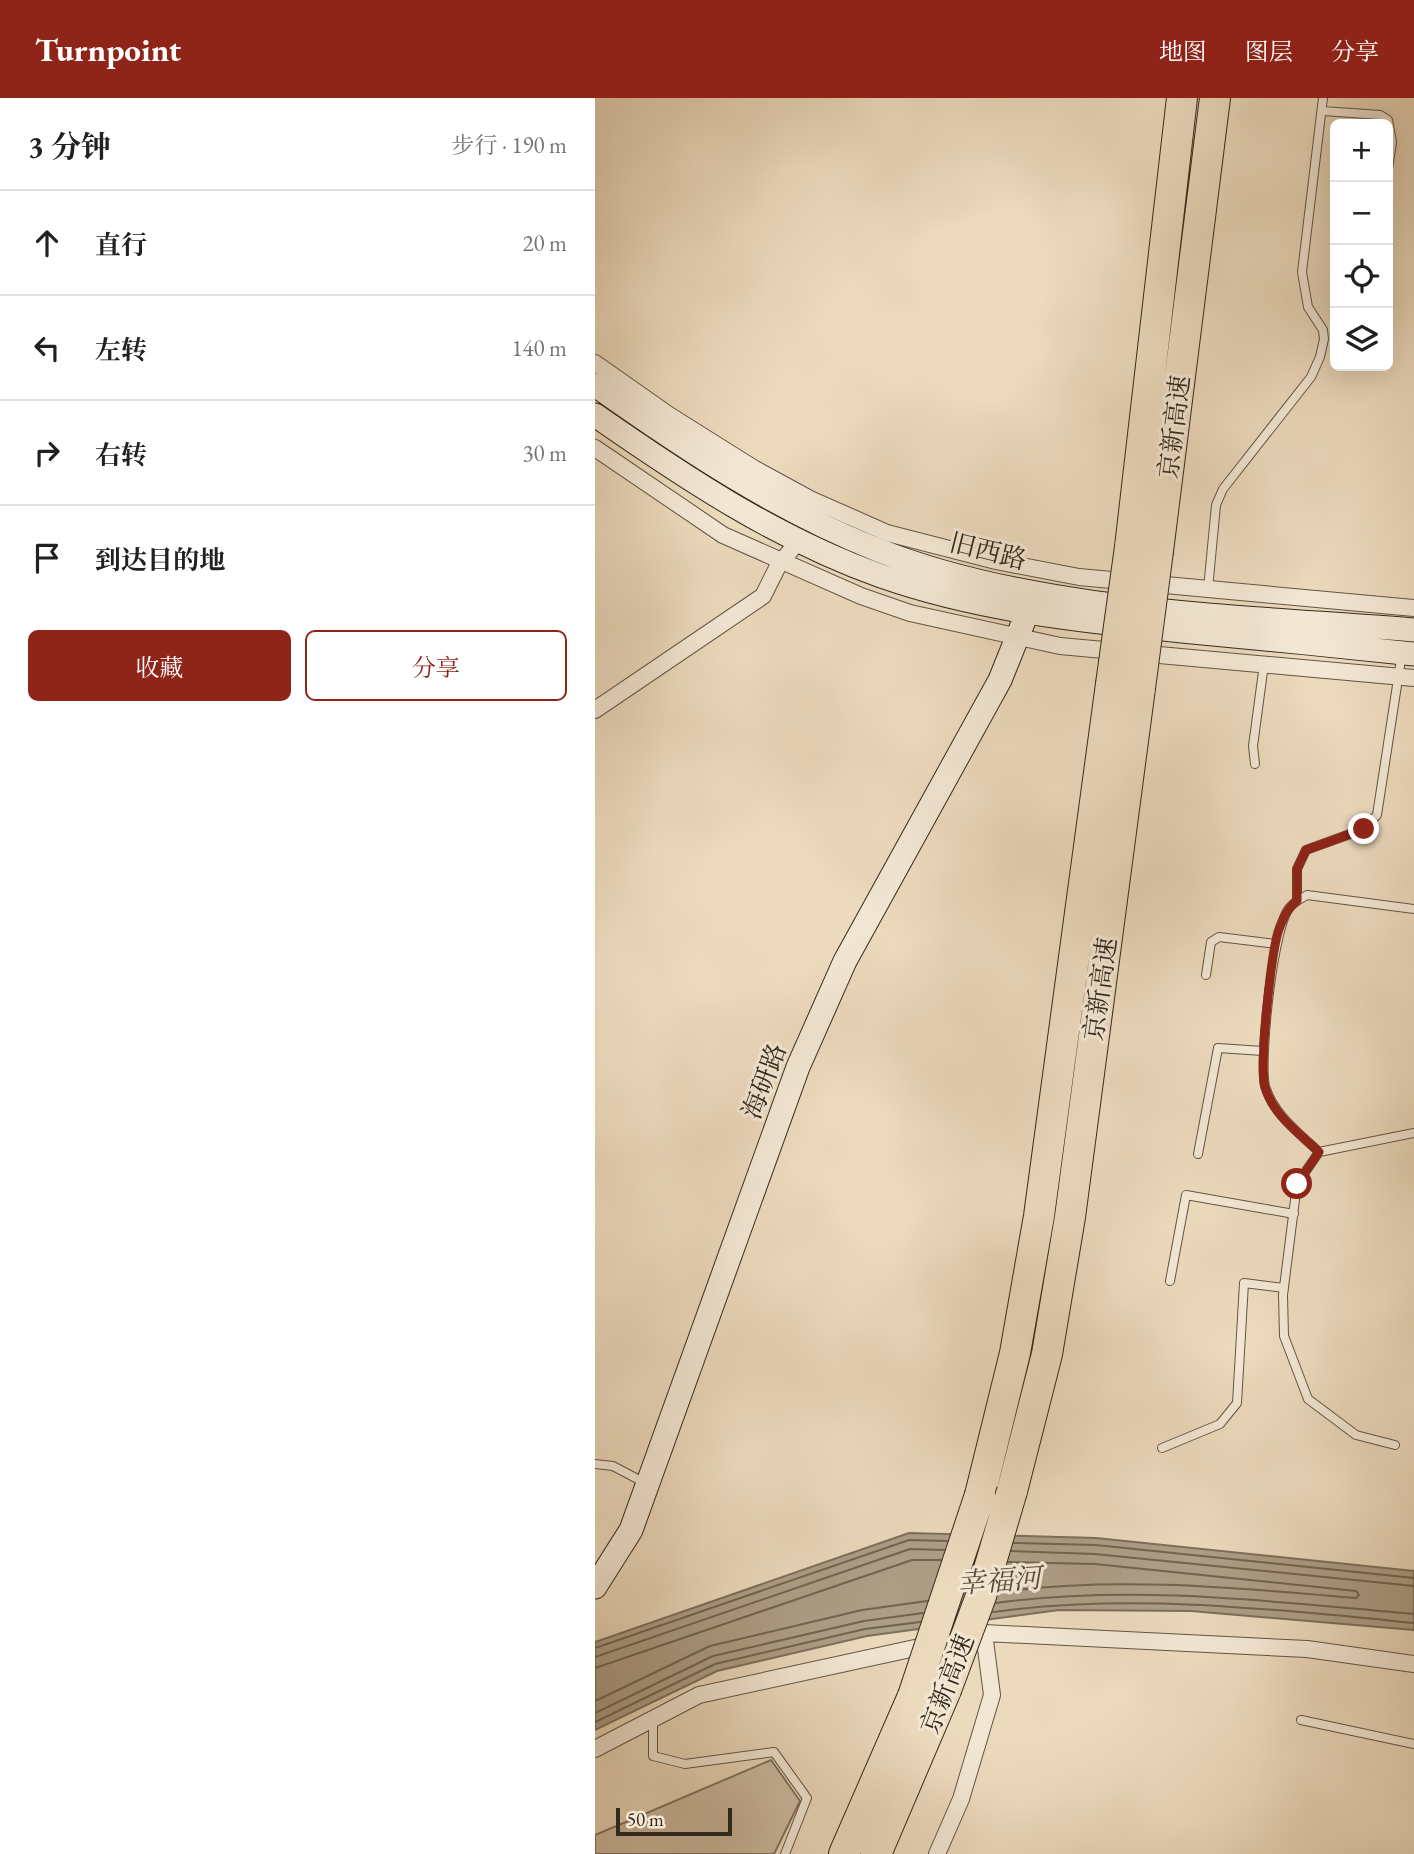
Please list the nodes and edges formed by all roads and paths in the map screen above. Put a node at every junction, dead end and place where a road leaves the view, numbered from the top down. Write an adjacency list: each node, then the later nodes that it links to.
1 (1182, 98): 11 (highway, 京新高速)
2 (1215, 98): 11 (highway, 京新高速)
3 (1324, 98): 4 (lane)
4 (1322, 111): 5 (lane); 13 (lane)
5 (1386, 119)
6 (595, 363): 13 (street)
7 (595, 385): 16 (main road, 旧西路)
8 (595, 415): 10 (main road, 旧西路)
9 (595, 448): 12 (street)
10 (800, 540): 12 (street); 15 (main road, 旧西路)
11 (1144, 549): 21 (highway, 京新高速, bridge)
12 (781, 562): 17 (street); 22 (street)
13 (1208, 589): 14 (street)
14 (1414, 608)
15 (1027, 613): 17 (main road, 海研路); 18 (main road, 旧西路)
16 (1414, 630)
17 (1017, 637): 19 (street); 38 (main road, 海研路)
18 (1408, 653): 20 (lane)
19 (1264, 664): 20 (street); 23 (lane)
20 (1406, 677): 24 (lane)
21 (1126, 686): 47 (highway, 京新高速, bridge); 48 (highway, 京新高速, bridge)
22 (595, 710)
23 (1255, 764)
24 (1297, 901): 25 (lane); 26 (lane)
25 (1414, 909)
26 (1276, 944): 27 (lane); 28 (lane)
27 (1206, 975)
28 (1263, 1051): 30 (lane); 31 (lane)
29 (1414, 1133): 30 (lane)
30 (1319, 1152): 32 (lane)
31 (1198, 1154)
32 (1294, 1213): 33 (lane); 34 (lane)
33 (1170, 1281)
34 (1284, 1288): 35 (lane); 36 (lane)
35 (1395, 1445)
36 (1162, 1448)
37 (595, 1464): 38 (lane)
38 (647, 1484): 39 (main road, 海研路)
39 (595, 1587)
40 (984, 1633): 41 (street); 42 (street); 49 (street)
41 (1414, 1664)
42 (653, 1720): 45 (street); 46 (lane)
43 (1301, 1720): 44 (lane)
44 (1414, 1744)
45 (595, 1749)
46 (785, 1854)
47 (844, 1854)
48 (876, 1854)
49 (937, 1854)

